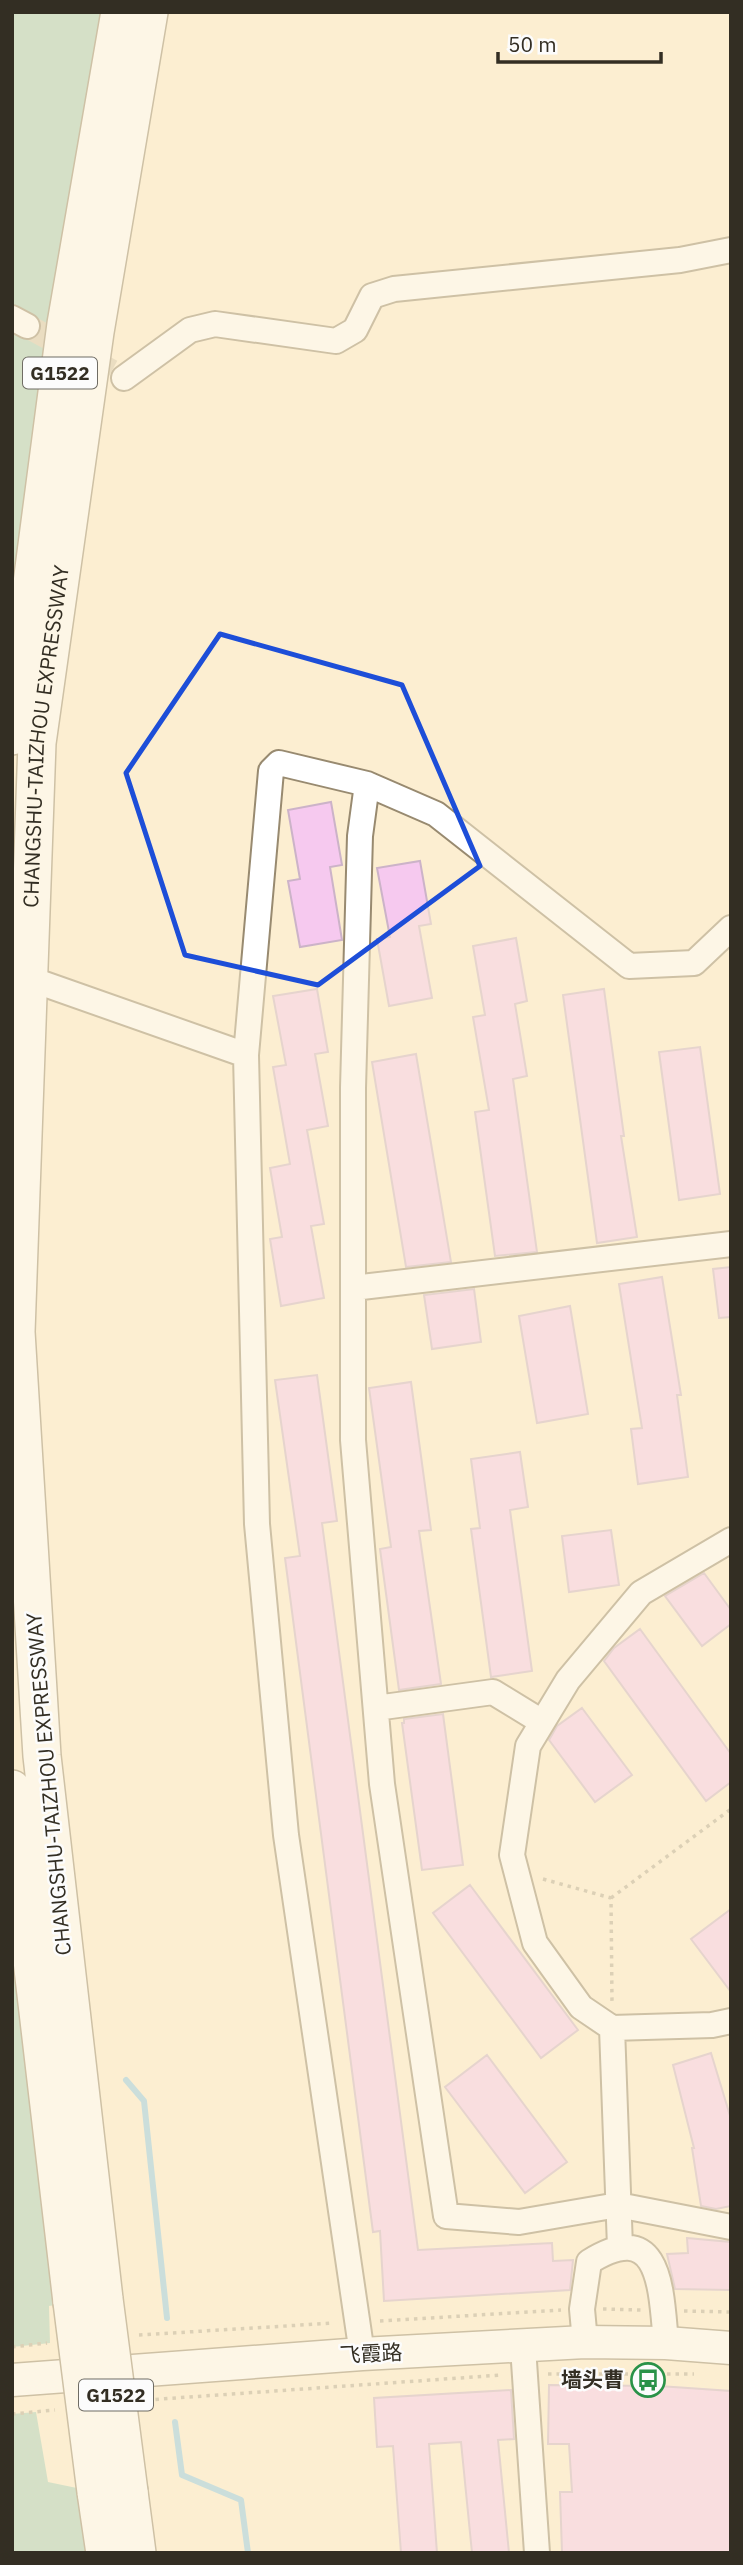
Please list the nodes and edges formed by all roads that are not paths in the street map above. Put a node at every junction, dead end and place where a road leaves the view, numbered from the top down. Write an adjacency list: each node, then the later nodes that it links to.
1 (120, 12): 5 (highway, CHANGSHU-TAIZHOU EXPRESSWAY / G1522)
2 (149, 12): 21 (highway, CHANGSHU-TAIZHOU EXPRESSWAY / G1522)
3 (731, 250): 4 (lane)
4 (124, 378)
5 (12, 736)
6 (367, 785): 7 (lane); 9 (lane); 11 (lane)
7 (731, 928)
8 (12, 972): 9 (lane)
9 (247, 1055): 25 (lane)
10 (731, 1244): 11 (lane)
11 (353, 1288): 13 (lane)
12 (731, 1540): 14 (lane)
13 (376, 1708): 14 (lane); 18 (lane)
14 (542, 1722): 17 (lane)
15 (12, 1789): 21 (highway, CHANGSHU-TAIZHOU EXPRESSWAY / G1522)
16 (731, 2021): 17 (lane)
17 (612, 2028): 18 (lane)
18 (618, 2205): 19 (lane); 20 (lane)
19 (731, 2227)
20 (620, 2247): 22 (lane); 23 (lane)
21 (88, 2300): 28 (highway, CHANGSHU-TAIZHOU EXPRESSWAY / G1522, bridge)
22 (585, 2342): 23 (main road, 飞霞路); 26 (main road, 飞霞路)
23 (666, 2343): 24 (main road, 飞霞路)
24 (731, 2348)
25 (362, 2354): 26 (main road, 飞霞路); 27 (main road, 飞霞路)
26 (524, 2360): 31 (lane)
27 (13, 2380)
28 (112, 2492): 29 (highway, CHANGSHU-TAIZHOU EXPRESSWAY / G1522); 30 (highway, CHANGSHU-TAIZHOU EXPRESSWAY / G1522)
29 (105, 2553)
30 (137, 2553)
31 (537, 2553)

